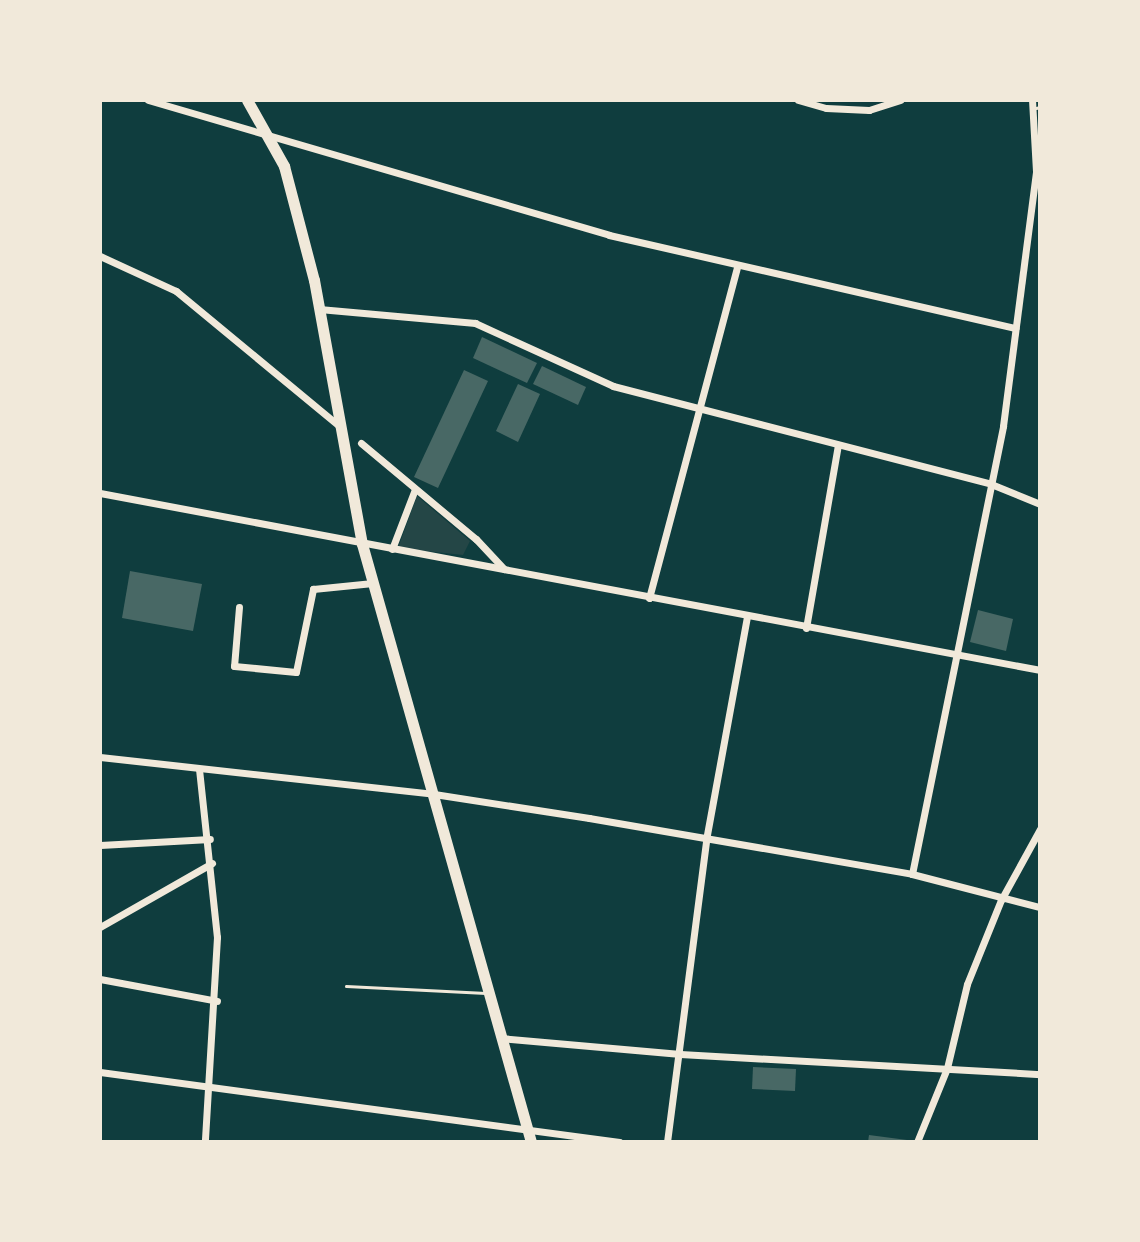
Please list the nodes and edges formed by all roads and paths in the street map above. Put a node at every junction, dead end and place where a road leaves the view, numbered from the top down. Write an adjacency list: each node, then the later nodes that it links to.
1 (148, 100): 6 (street)
2 (247, 100): 6 (highway)
3 (798, 100): 4 (street)
4 (900, 100)
5 (1036, 105): 10 (street)
6 (263, 133): 8 (street); 9 (highway)
7 (100, 256): 12 (street)
8 (737, 267): 10 (street); 11 (street)
9 (319, 309): 11 (street); 12 (highway)
10 (1016, 328): 15 (street)
11 (697, 407): 14 (street); 23 (street)
12 (339, 426): 19 (highway)
13 (361, 443): 16 (street)
14 (838, 445): 15 (street); 26 (street)
15 (991, 484): 18 (street); 27 (street)
16 (415, 489): 20 (street); 21 (street)
17 (100, 493): 19 (street)
18 (1040, 504)
19 (362, 544): 20 (street); 22 (highway)
20 (392, 549): 21 (street)
21 (506, 571): 23 (street)
22 (373, 583): 24 (street); 31 (highway)
23 (649, 598): 25 (street)
24 (239, 607)
25 (747, 617): 26 (street); 34 (street)
26 (806, 628): 27 (street)
27 (957, 654): 28 (street); 37 (street)
28 (1040, 670)
29 (100, 757): 30 (street)
30 (199, 769): 31 (street); 33 (street)
31 (434, 794): 34 (street); 43 (highway)
32 (1040, 829): 38 (street)
33 (210, 839): 35 (street); 36 (street)
34 (706, 840): 37 (street); 46 (street)
35 (100, 845)
36 (212, 863): 40 (street); 44 (street)
37 (912, 874): 38 (street)
38 (1001, 900): 39 (street); 47 (street)
39 (1040, 907)
40 (100, 927)
41 (100, 979): 44 (street)
42 (346, 986): 43 (lane)
43 (487, 993): 45 (highway)
44 (217, 1001): 50 (street)
45 (500, 1038): 46 (street); 51 (highway)
46 (680, 1054): 47 (street); 54 (street)
47 (947, 1068): 49 (street); 55 (street)
48 (100, 1072): 50 (street)
49 (1040, 1074)
50 (210, 1087): 51 (street); 52 (street)
51 (530, 1136): 53 (street)
52 (205, 1142)
53 (619, 1142)
54 (667, 1142)
55 (917, 1142)

